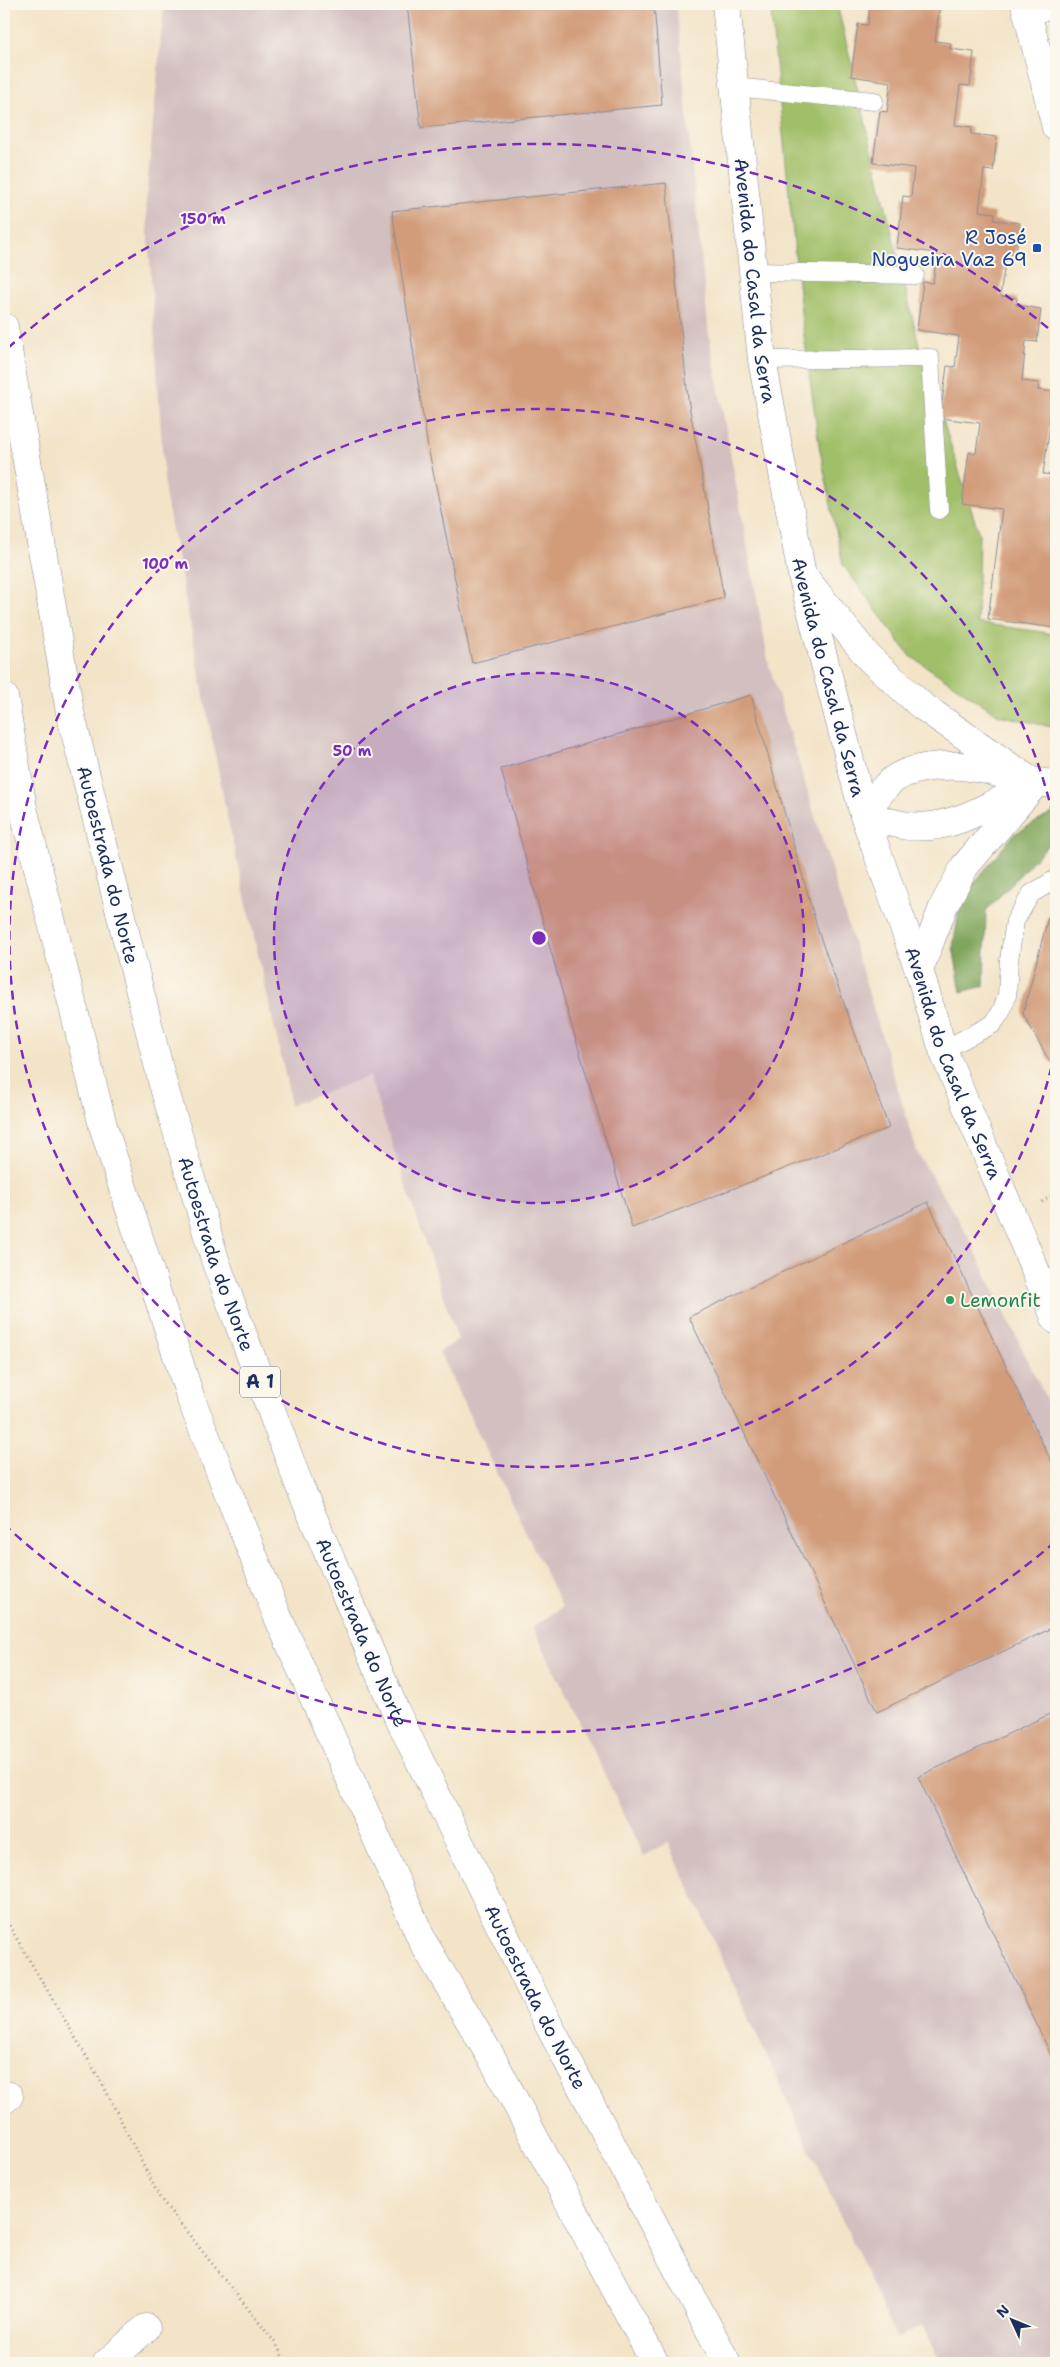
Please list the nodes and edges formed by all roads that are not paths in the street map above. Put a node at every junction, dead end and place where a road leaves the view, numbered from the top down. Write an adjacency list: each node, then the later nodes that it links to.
1 (726, 4): 3 (main road, Avenida do Casal da Serra)
2 (1033, 7): 5 (main road)
3 (734, 87): 4 (lane); 6 (main road, Avenida do Casal da Serra)
4 (874, 102)
5 (1056, 127)
6 (755, 272): 7 (lane); 9 (main road, Avenida do Casal da Serra)
7 (915, 275)
8 (4, 327): 22 (main road, Autoestrada do Norte / A 1)
9 (762, 360): 10 (lane); 11 (main road, Avenida do Casal da Serra)
10 (939, 510)
11 (802, 575): 13 (main road); 14 (main road, Avenida do Casal da Serra)
12 (4, 697): 21 (main road)
13 (1046, 784): 14 (main road); 14 (main road); 16 (main road)
14 (864, 815): 16 (main road, Avenida do Casal da Serra)
15 (1056, 879): 17 (lane)
16 (918, 970): 17 (main road, Avenida do Casal da Serra)
17 (943, 1050): 18 (main road, Avenida do Casal da Serra)
18 (1056, 1320)
19 (146, 2328): 20 (main road)
20 (107, 2363)
21 (655, 2363)
22 (727, 2363)

